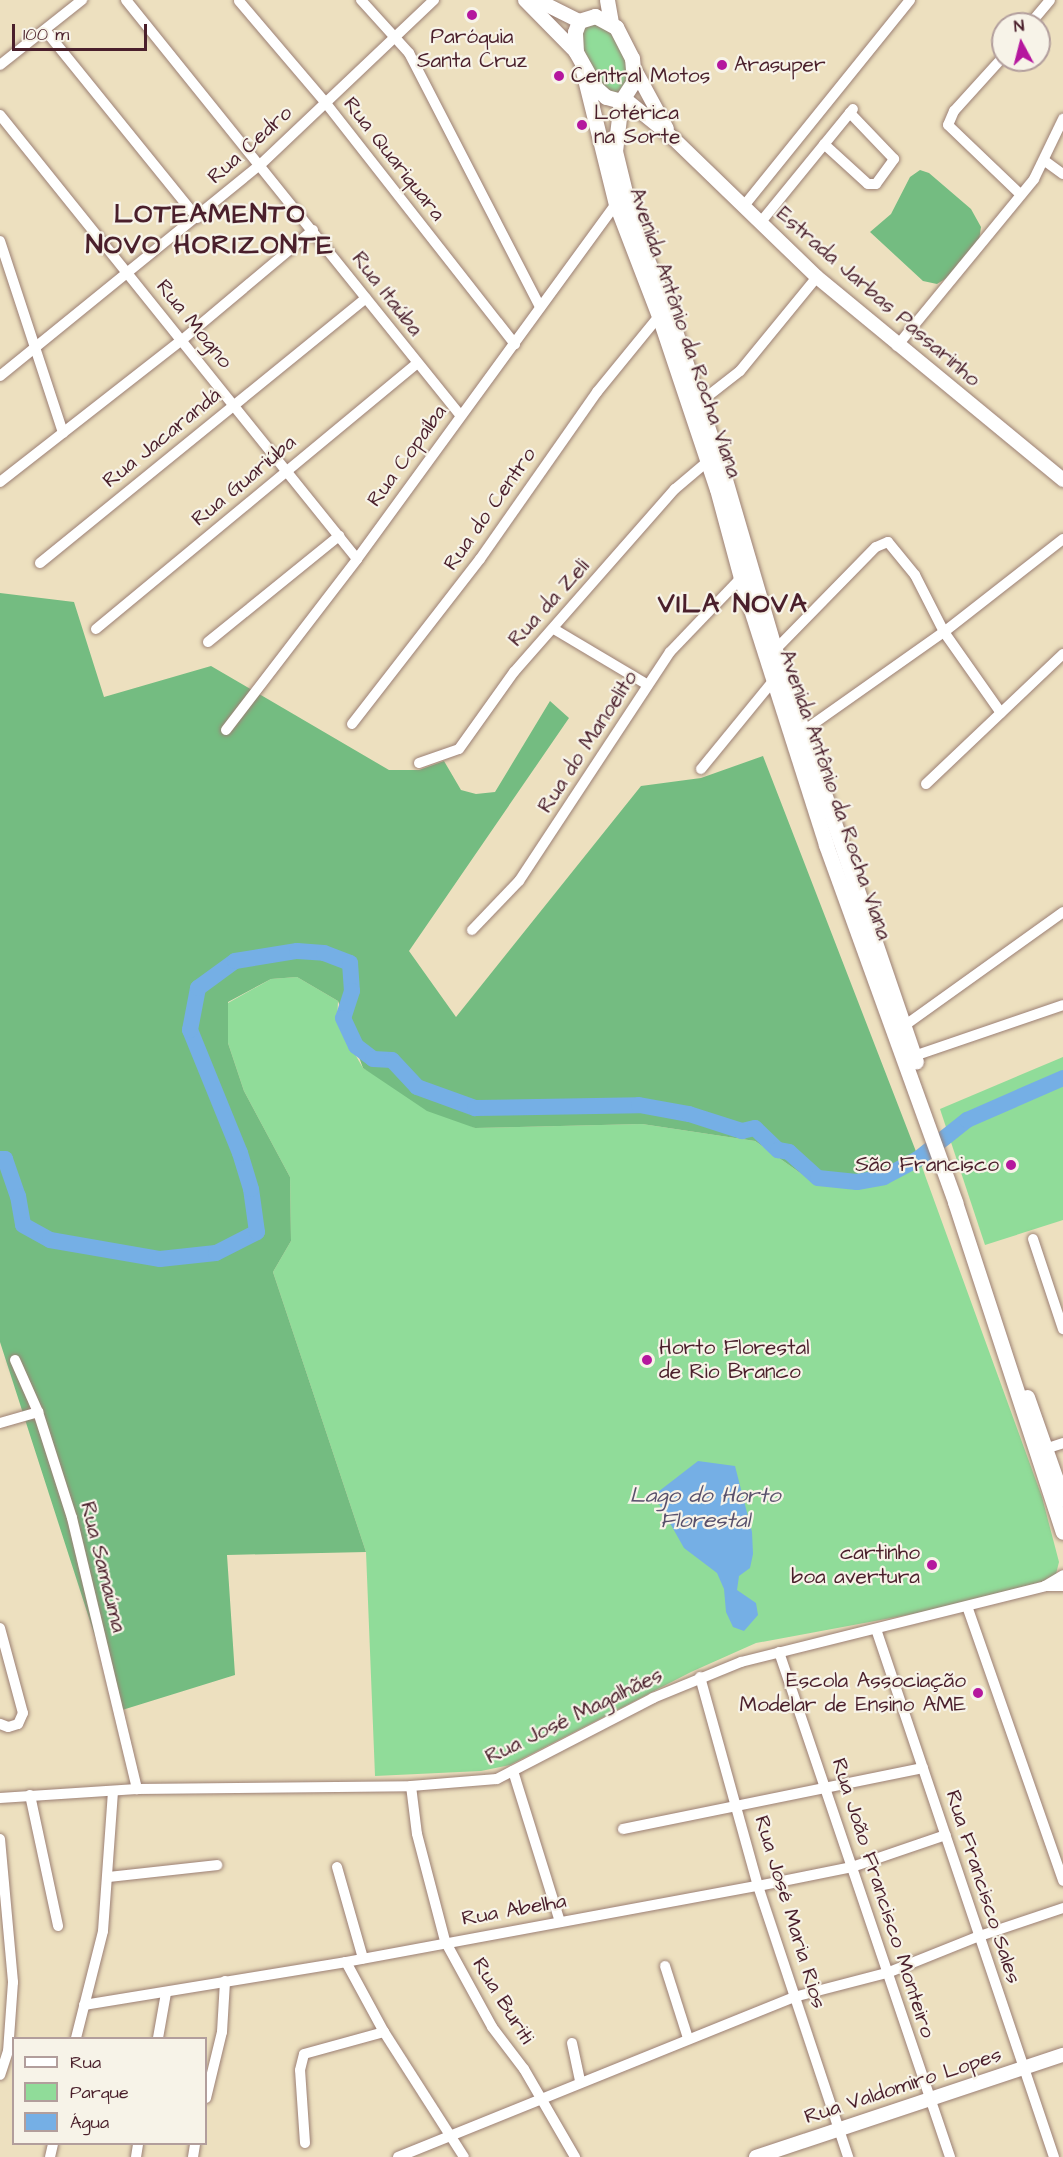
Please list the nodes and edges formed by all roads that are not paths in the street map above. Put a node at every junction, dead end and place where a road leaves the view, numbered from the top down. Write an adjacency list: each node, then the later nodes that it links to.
1 (82, 0): 15 (street)
2 (126, 0): 29 (street, Rua Itaúba)
3 (361, 0): 16 (street)
4 (434, 0): 16 (street, Rua Cedro)
5 (525, 0): 17 (street)
6 (537, 0): 13 (street)
7 (588, 0): 13 (main road)
8 (607, 0): 14 (main road)
9 (910, 0): 33 (street)
10 (1050, 0): 12 (street)
11 (239, 1): 23 (street, Rua Quariquara)
12 (1040, 12)
13 (581, 19): 14 (main road); 17 (main road)
14 (610, 22): 20 (main road)
15 (45, 30): 18 (street); 34 (street)
16 (396, 36): 23 (street, Rua Cedro); 42 (street)
17 (576, 52): 19 (main road)
18 (0, 65)
19 (582, 67): 22 (main road); 32 (main road, Avenida Antônio da Rocha Viana)
20 (634, 68): 22 (main road, Avenida Antônio da Rocha Viana); 26 (street, Estrada Jarbas Passarinho)
21 (991, 71): 31 (street)
22 (623, 100): 26 (street, Estrada Jarbas Passarinho); 50 (main road, Avenida Antônio da Rocha Viana)
23 (325, 102): 29 (street, Rua Cedro); 45 (street, Rua Quariquara)
24 (0, 115): 39 (street, Rua Mogno)
25 (1063, 119): 28 (street)
26 (673, 138): 33 (street, Estrada Jarbas Passarinho)
27 (824, 144): 27 (street); 35 (street)
28 (1045, 160): 30 (street); 31 (street)
29 (260, 165): 34 (street, Rua Cedro); 36 (street, Rua Itaúba)
30 (1063, 174)
31 (1020, 194): 46 (street)
32 (616, 204): 42 (street, Rua Copaíba); 43 (main road, Avenida Antônio da Rocha Viana)
33 (743, 207): 35 (street, Estrada Jarbas Passarinho)
34 (197, 218): 39 (street, Rua Cedro)
35 (760, 223): 40 (street, Estrada Jarbas Passarinho)
36 (313, 230): 41 (street, Rua Itaúba); 44 (street)
37 (0, 241): 38 (street)
38 (3, 268): 47 (street)
39 (128, 274): 44 (street, Rua Mogno); 47 (street, Rua Cedro)
40 (817, 277): 46 (street, Estrada Jarbas Passarinho); 50 (street)
41 (366, 298): 48 (street, Rua Itaúba); 51 (street, Rua Jacarandá)
42 (540, 307): 45 (street, Rua Copaíba)
43 (659, 316): 54 (main road, Avenida Antônio da Rocha Viana); 72 (street, Rua do Centro)
44 (182, 340): 51 (street, Rua Mogno); 53 (street)
45 (514, 344): 52 (street, Rua Copaíba)
46 (897, 346): 56 (street, Estrada Jarbas Passarinho)
47 (36, 349): 49 (street, Rua Cedro); 53 (street)
48 (417, 363): 52 (street, Rua Itaúba); 55 (street, Rua Guariúba)
49 (0, 376)
50 (699, 403): 67 (main road, Avenida Antônio da Rocha Viana)
51 (234, 405): 55 (street, Rua Mogno); 61 (street, Rua Jacarandá)
52 (460, 415): 60 (street, Rua Copaíba)
53 (63, 433): 57 (street)
54 (708, 461): 62 (main road, Avenida Antônio da Rocha Viana); 64 (street, Rua da Zeli)
55 (287, 471): 58 (street, Rua Mogno); 63 (street, Rua Guariúba)
56 (1063, 480)
57 (0, 482)
58 (339, 536): 60 (street, Rua Mogno); 66 (street)
59 (1063, 538): 65 (street)
60 (357, 559): 73 (street, Rua Copaíba)
61 (40, 563)
62 (741, 578): 69 (main road, Avenida Antônio da Rocha Viana); 70 (street, Rua do Manoelito)
63 (96, 629)
64 (554, 629): 70 (street); 75 (street, Rua da Zeli)
65 (944, 632): 67 (street); 71 (street); 74 (street)
66 (208, 642)
67 (775, 650): 74 (main road, Avenida Antônio da Rocha Viana)
68 (1063, 654): 71 (street)
69 (773, 681): 76 (street); 83 (main road, Avenida Antônio da Rocha Viana)
70 (648, 685): 79 (street, Rua do Manoelito)
71 (1001, 712): 77 (street)
72 (352, 724)
73 (226, 730)
74 (802, 732): 81 (main road, Avenida Antônio da Rocha Viana)
75 (419, 763)
76 (701, 770)
77 (926, 784)
78 (1063, 912): 81 (street)
79 (472, 930)
80 (1063, 1005): 82 (street)
81 (904, 1026): 82 (main road, Avenida Antônio da Rocha Viana)
82 (914, 1056): 83 (main road, Avenida Antônio da Rocha Viana)
83 (935, 1132): 84 (main road, Avenida Antônio da Rocha Viana)
84 (959, 1201): 91 (main road, Avenida Antônio da Rocha Viana); 93 (main road, Avenida Antônio da Rocha Viana)
85 (1033, 1239): 86 (street)
86 (1063, 1329)
87 (15, 1360): 88 (street, Rua Samaúma)
88 (38, 1412): 89 (street); 107 (street, Rua Samaúma)
89 (0, 1423)
90 (1063, 1443): 91 (street)
91 (1045, 1449): 92 (main road, Avenida Antônio da Rocha Viana)
92 (1063, 1499)
93 (1063, 1533)
94 (1063, 1575): 96 (street, Rua José Magalhães)
95 (1063, 1586): 96 (street, Rua José Magalhães)
96 (1045, 1587): 97 (street, Rua José Magalhães)
97 (968, 1609): 99 (street, Rua José Magalhães); 119 (street)
98 (0, 1628): 102 (street)
99 (876, 1629): 100 (street, Rua José Magalhães); 103 (street, Rua Francisco Sales)
100 (780, 1652): 101 (street, Rua José Magalhães); 106 (street, Rua João Francisco Monteiro)
101 (700, 1677): 104 (street, Rua José Magalhães); 111 (street, Rua José Maria Rios)
102 (0, 1724)
103 (923, 1768): 106 (street); 113 (street, Rua Francisco Sales)
104 (513, 1771): 105 (street, Rua José Magalhães); 122 (street)
105 (411, 1785): 107 (street, Rua José Magalhães); 125 (street, Rua Buriti)
106 (826, 1786): 111 (street); 116 (street, Rua João Francisco Monteiro)
107 (137, 1789): 108 (street, Rua José Magalhães)
108 (112, 1791): 109 (street, Rua José Magalhães); 118 (street)
109 (30, 1795): 110 (street, Rua José Magalhães); 123 (street)
110 (0, 1798)
111 (736, 1803): 112 (street); 120 (street, Rua José Maria Rios)
112 (623, 1829)
113 (946, 1835): 116 (street, Rua Abelha); 124 (street, Rua Francisco Sales)
114 (0, 1839): 141 (street)
115 (217, 1864): 118 (street)
116 (852, 1867): 120 (street, Rua Abelha); 129 (street, Rua João Francisco Monteiro)
117 (337, 1868): 126 (street)
118 (109, 1877): 133 (street)
119 (1063, 1881)
120 (758, 1886): 122 (street, Rua Abelha); 132 (street, Rua José Maria Rios)
121 (1063, 1908): 124 (street)
122 (560, 1922): 125 (street, Rua Abelha)
123 (58, 1926)
124 (977, 1936): 129 (street); 140 (street, Rua Francisco Sales)
125 (445, 1941): 126 (street, Rua Abelha); 144 (street, Rua Buriti)
126 (363, 1958): 127 (street, Rua Abelha)
127 (346, 1962): 130 (street, Rua Abelha); 134 (street)
128 (665, 1966): 137 (street)
129 (887, 1973): 132 (street); 145 (street, Rua João Francisco Monteiro)
130 (225, 1982): 131 (street, Rua Abelha); 143 (street)
131 (166, 1993): 133 (street, Rua Abelha); 136 (street)
132 (794, 1997): 137 (street); 146 (street, Rua José Maria Rios)
133 (84, 2005): 135 (street)
134 (384, 2032): 147 (street); 148 (street)
135 (76, 2037)
136 (158, 2037)
137 (688, 2038): 142 (street)
138 (572, 2043): 142 (street)
139 (1063, 2055): 140 (street, Rua Valdomiro Lopes)
140 (1023, 2069): 145 (street, Rua Valdomiro Lopes); 155 (street, Rua Francisco Sales)
141 (0, 2075)
142 (580, 2082): 144 (street)
143 (207, 2094)
144 (541, 2097): 147 (street); 151 (street, Rua Buriti)
145 (930, 2100): 146 (street, Rua Valdomiro Lopes); 154 (street, Rua João Francisco Monteiro)
146 (839, 2129): 152 (street, Rua Valdomiro Lopes); 153 (street, Rua José Maria Rios)
147 (450, 2135): 149 (street); 150 (street)
148 (305, 2143)
149 (398, 2157)
150 (464, 2157)
151 (575, 2157)
152 (756, 2157)
153 (848, 2157)
154 (950, 2157)
155 (1054, 2157)

